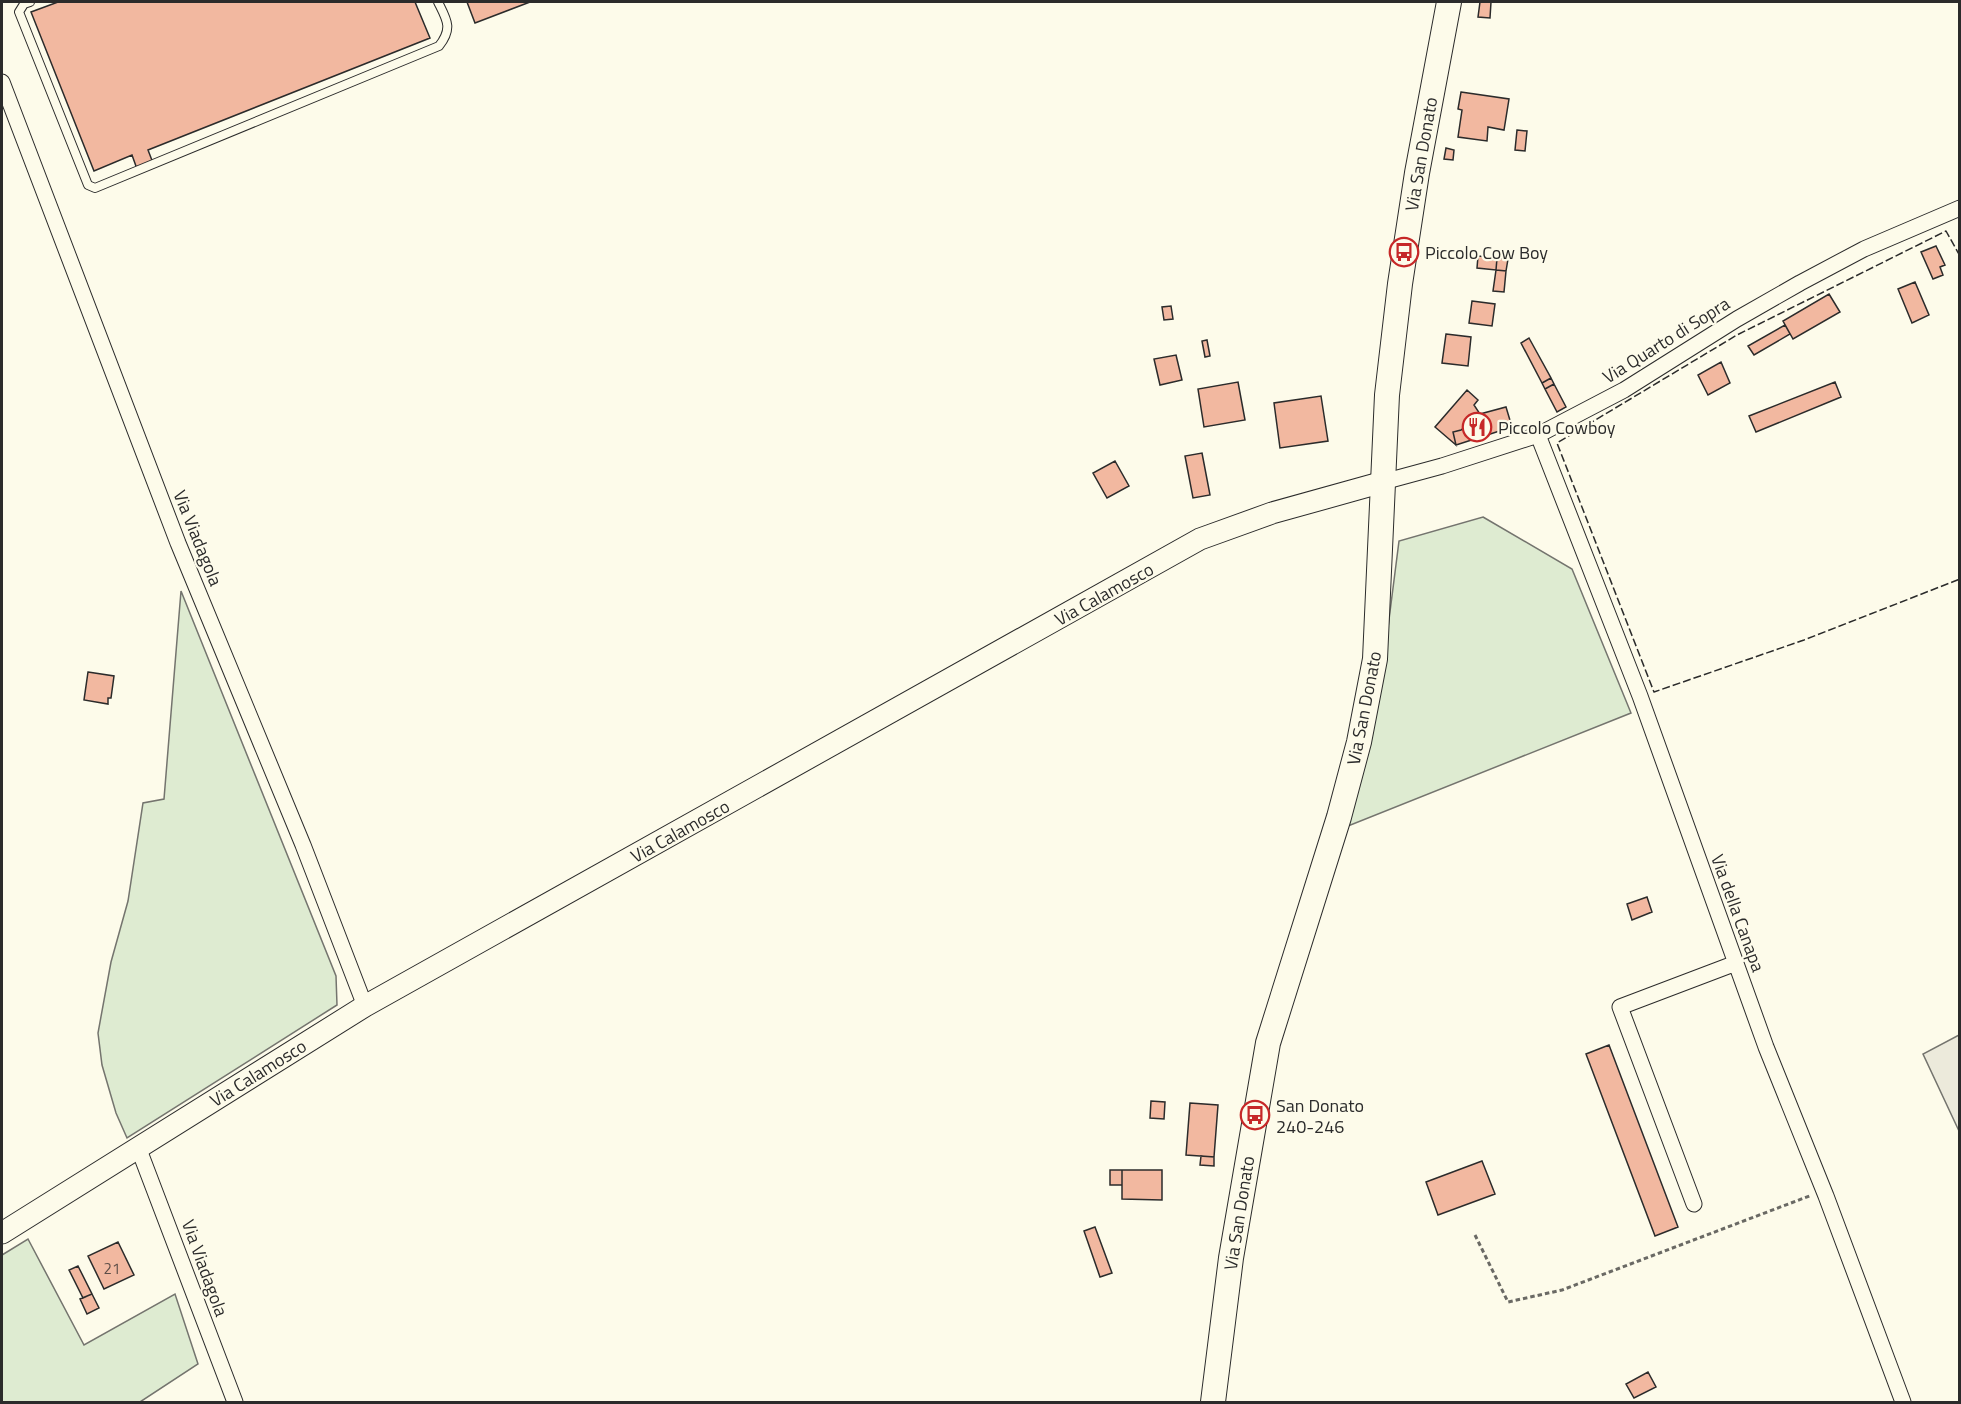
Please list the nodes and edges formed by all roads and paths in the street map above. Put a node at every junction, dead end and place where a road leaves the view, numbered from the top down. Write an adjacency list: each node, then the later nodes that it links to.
1 (30, 2): 2 (lane)
2 (438, 2)
3 (1449, 2): 7 (main road, Via San Donato)
4 (2, 82): 9 (street, Via Viadagola)
5 (1959, 208): 6 (street, Via Quarto di Sopra)
6 (1538, 435): 7 (street, Via Quarto di Sopra); 8 (street, Via della Canapa)
7 (1383, 482): 9 (street, Via Calamosco); 16 (main road, Via San Donato)
8 (1736, 963): 11 (street, Via della Canapa); 12 (street)
9 (365, 1006): 10 (street, Via Calamosco)
10 (138, 1148): 13 (street, Via Calamosco); 15 (street, Via Viadagola)
11 (1824, 1191): 14 (path); 17 (street, Via della Canapa)
12 (1694, 1204)
13 (2, 1233)
14 (1475, 1235)
15 (235, 1402)
16 (1213, 1402)
17 (1904, 1402)

